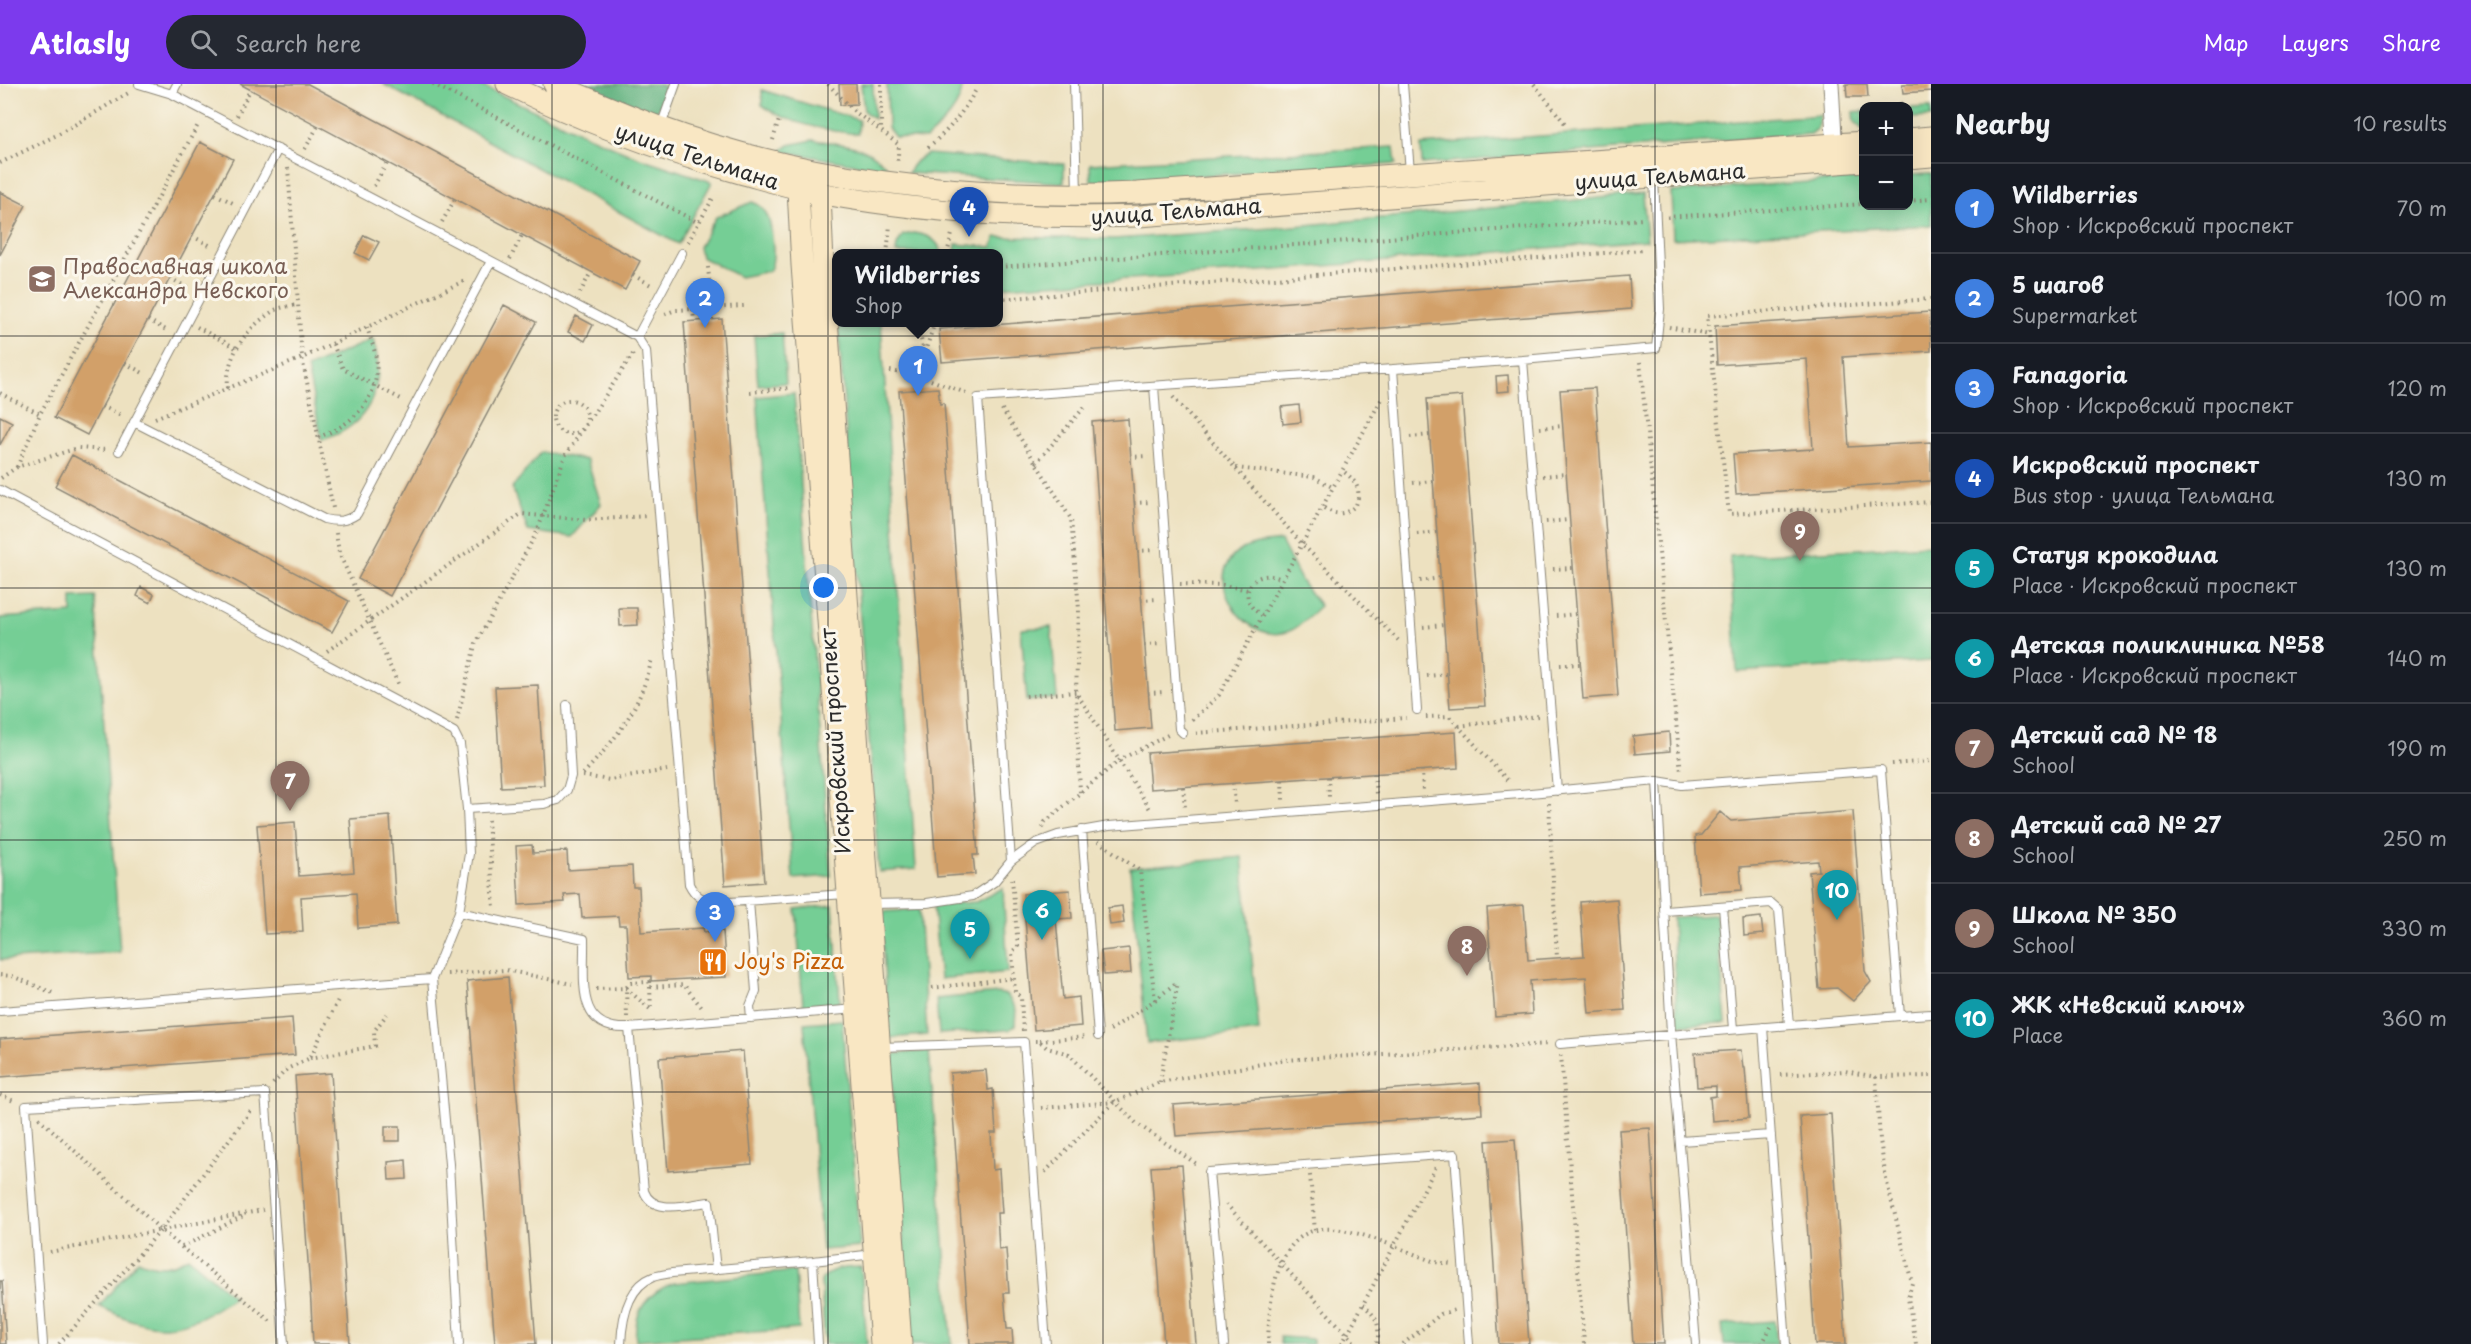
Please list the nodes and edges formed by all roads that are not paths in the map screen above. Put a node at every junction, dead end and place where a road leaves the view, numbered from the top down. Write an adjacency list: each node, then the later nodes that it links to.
1 (177, 84): 9 (lane)
2 (507, 84): 22 (street, улица Тельмана)
3 (554, 84): 10 (street, улица Тельмана)
4 (676, 84): 10 (lane)
5 (1074, 84): 24 (lane)
6 (1403, 84): 21 (lane)
7 (1831, 84): 15 (street)
8 (140, 85): 9 (lane)
9 (172, 94): 14 (lane)
10 (660, 128): 20 (street, улица Тельмана)
11 (1931, 137): 12 (street)
12 (1913, 139)
13 (1859, 144): 15 (street, улица Тельмана)
14 (278, 150): 27 (lane); 32 (lane)
15 (1835, 154): 18 (street, улица Тельмана); 19 (street, улица Тельмана)
16 (1931, 156): 17 (street)
17 (1913, 158)
18 (1859, 160)
19 (1653, 167): 21 (street, улица Тельмана); 29 (lane)
20 (811, 170): 22 (street); 23 (street, Искровский проспект); 24 (street, улица Тельмана)
21 (1411, 185): 24 (street, улица Тельмана); 25 (street, улица Тельмана)
22 (798, 189): 23 (street, улица Тельмана); 43 (street, Искровский проспект)
23 (820, 194): 25 (street, улица Тельмана); 43 (street, Искровский проспект)
24 (1077, 196): 25 (lane)
25 (1077, 218)
26 (682, 253): 28 (lane)
27 (491, 261): 28 (lane); 32 (lane)
28 (637, 337): 44 (lane)
29 (1523, 360): 30 (lane); 39 (lane)
30 (1393, 369): 31 (lane); 36 (lane)
31 (1158, 385): 37 (lane); 42 (lane)
32 (136, 423): 33 (lane)
33 (119, 451)
34 (0, 490): 40 (lane)
35 (567, 705): 40 (lane)
36 (1418, 713)
37 (1181, 731)
38 (1657, 781): 39 (lane); 46 (lane); 52 (lane)
39 (1557, 791): 41 (lane)
40 (467, 809): 47 (lane)
41 (1082, 830): 42 (lane); 59 (lane)
42 (1011, 861): 43 (lane)
43 (858, 899): 44 (lane); 49 (street, Искровский проспект)
44 (749, 901): 53 (lane)
45 (1723, 907): 46 (lane); 54 (lane); 57 (lane)
46 (1665, 911): 58 (lane)
47 (459, 912): 48 (lane); 56 (lane)
48 (432, 979): 50 (lane); 69 (lane)
49 (866, 1008): 53 (lane); 61 (street, Искровский проспект)
50 (0, 1011)
51 (1931, 1014): 52 (lane)
52 (1900, 1016): 54 (lane)
53 (751, 1018): 56 (lane)
54 (1789, 1025): 55 (lane)
55 (1763, 1027): 57 (lane); 62 (lane)
56 (628, 1028): 66 (lane)
57 (1733, 1029): 58 (lane)
58 (1671, 1033): 60 (lane); 63 (lane)
59 (1098, 1036)
60 (1560, 1044)
61 (869, 1048): 64 (street, Искровский проспект); 74 (lane)
62 (1771, 1135): 63 (lane); 78 (lane)
63 (1680, 1141): 77 (lane)
64 (884, 1253): 65 (lane); 72 (street, Искровский проспект); 73 (street, Искровский проспект)
65 (813, 1262): 66 (lane); 71 (lane)
66 (716, 1270): 70 (lane)
67 (43, 1344): 68 (lane)
68 (284, 1344)
69 (459, 1344)
70 (621, 1344)
71 (818, 1344)
72 (881, 1344)
73 (901, 1344)
74 (1046, 1344)
75 (1224, 1344): 76 (lane)
76 (1469, 1344)
77 (1696, 1344)
78 (1786, 1344)

